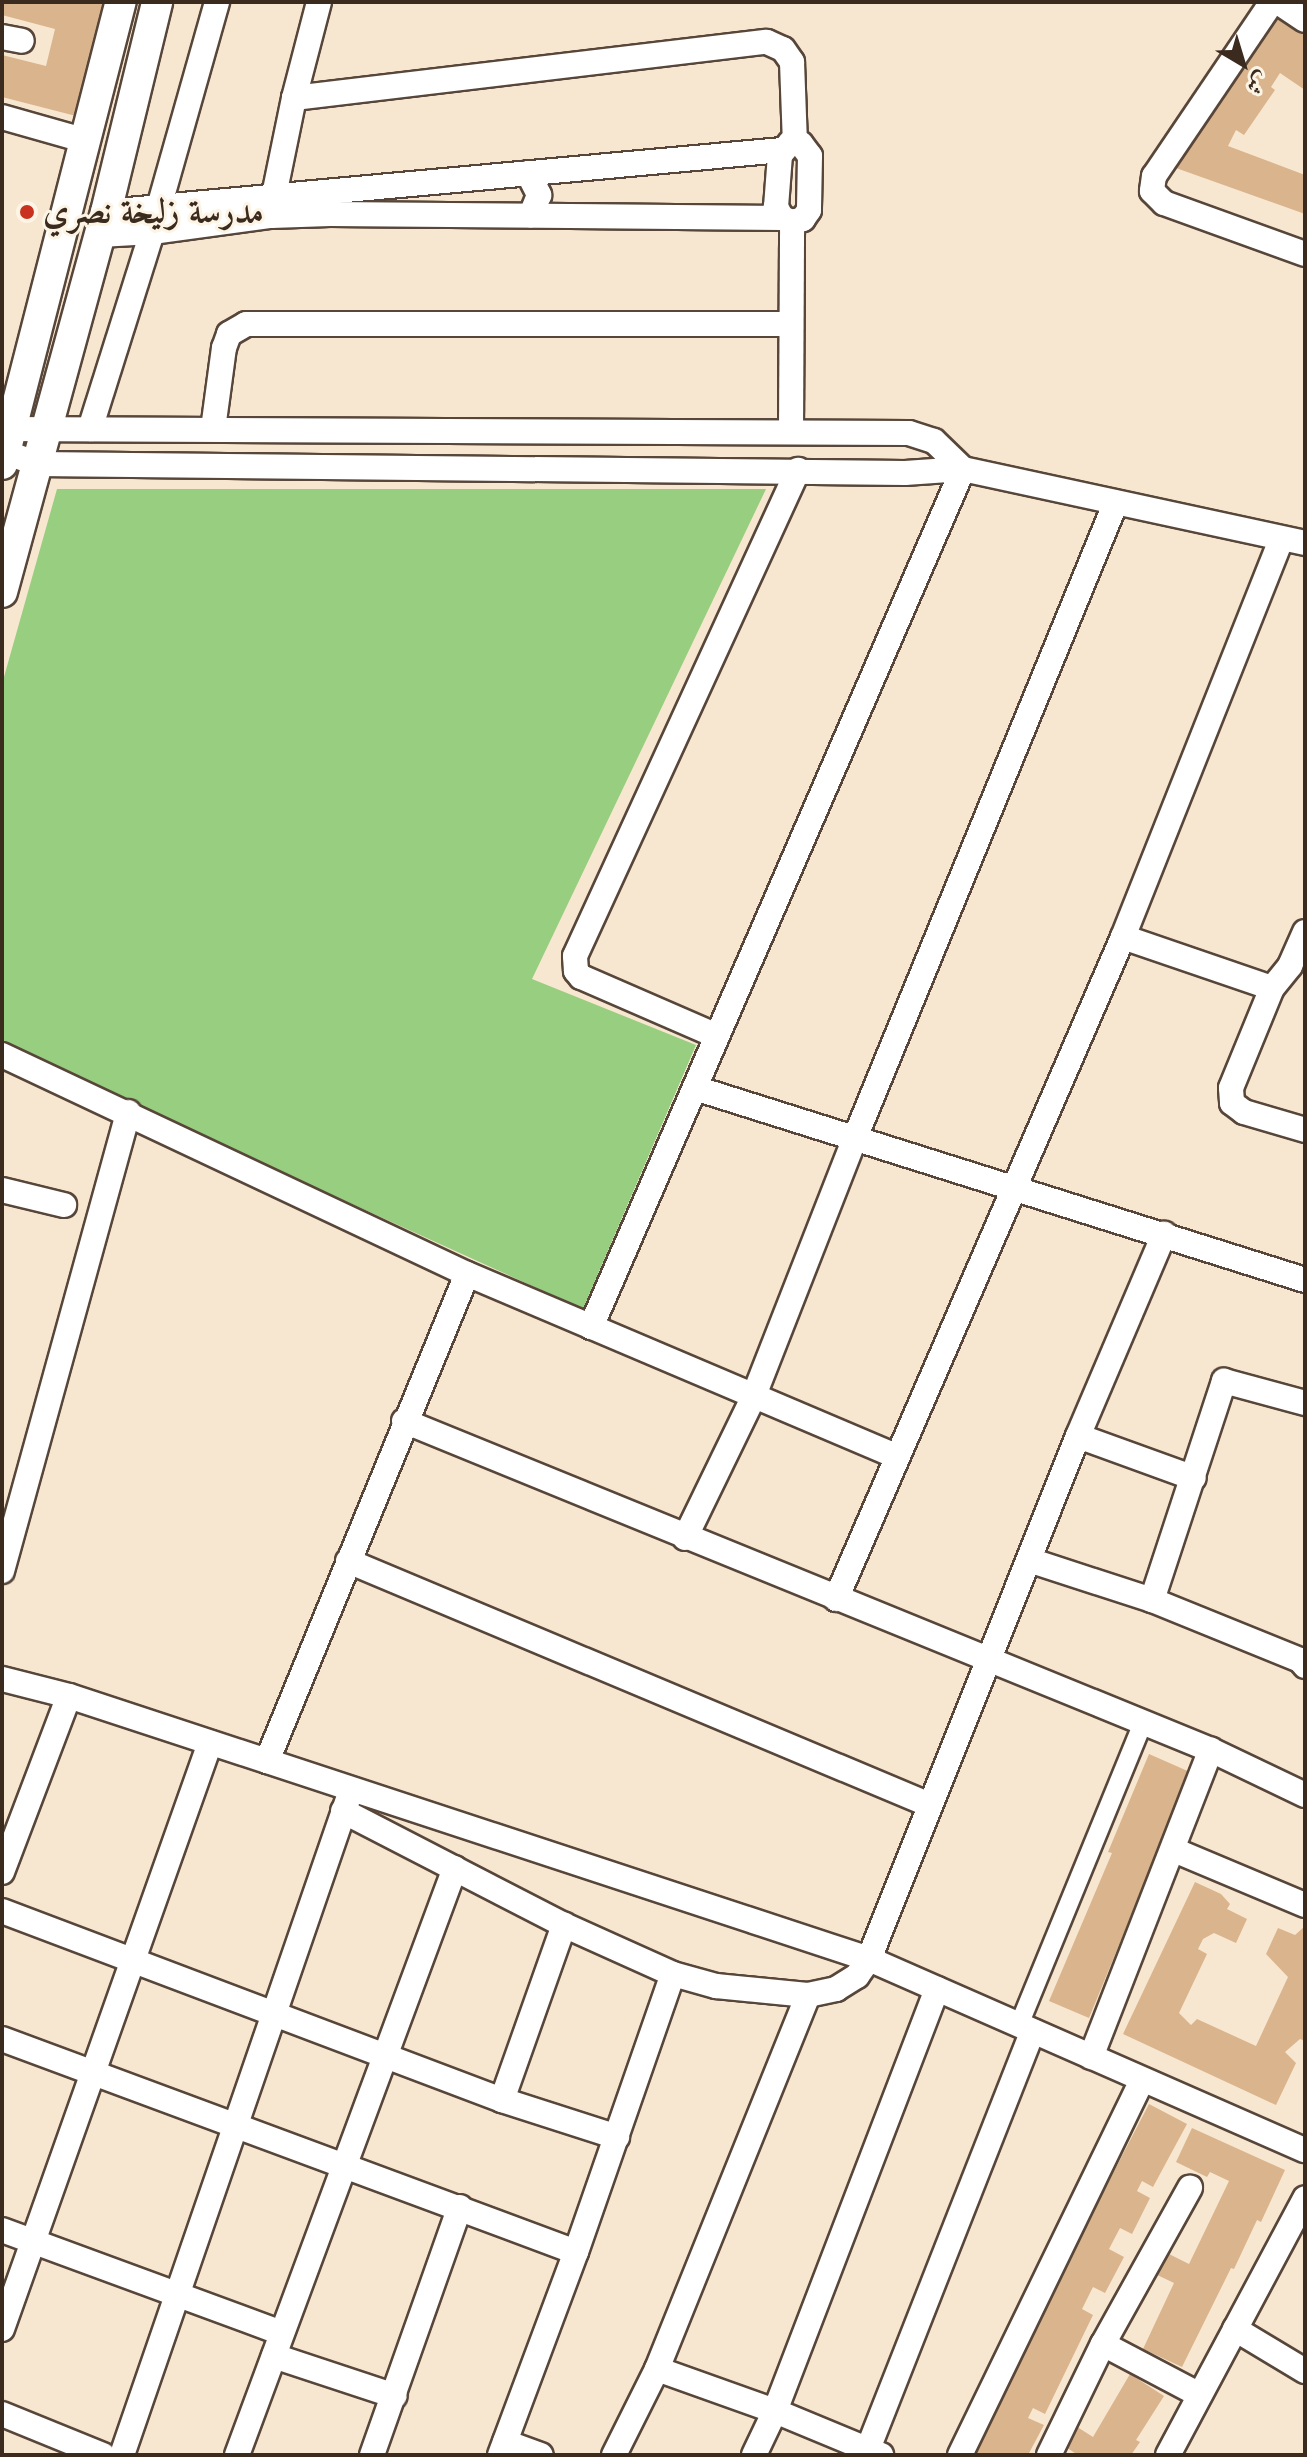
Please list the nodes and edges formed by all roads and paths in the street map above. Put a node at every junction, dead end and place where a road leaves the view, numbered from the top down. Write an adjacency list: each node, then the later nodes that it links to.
1 (121, 2): 9 (street)
2 (157, 2): 18 (street)
3 (217, 2): 14 (street)
4 (319, 2): 7 (street)
5 (1275, 2): 6 (street); 20 (street)
6 (1305, 20)
7 (294, 98): 10 (street); 13 (street)
8 (2, 117): 9 (street)
9 (87, 141): 26 (street)
10 (788, 146): 11 (street); 17 (street)
11 (528, 173): 12 (street); 16 (street)
12 (494, 176): 13 (street); 15 (street)
13 (271, 206): 14 (street); 15 (street); 19 (street)
14 (158, 207): 18 (street); 19 (street)
15 (491, 214): 16 (street)
16 (531, 215): 17 (street)
17 (787, 220): 21 (street)
18 (103, 223): 19 (street); 22 (street)
19 (152, 232): 23 (street)
20 (1305, 254)
21 (791, 324): 24 (street); 25 (street)
22 (47, 428): 23 (street); 26 (street); 27 (street)
23 (90, 429): 24 (street)
24 (213, 429): 25 (street)
25 (791, 432): 28 (street)
26 (5, 445): 27 (street)
27 (37, 464): 29 (street); 32 (street)
28 (963, 469): 29 (street); 30 (street); 36 (street)
29 (798, 470): 36 (street)
30 (1116, 502): 31 (street); 41 (street)
31 (1293, 541): 34 (street)
32 (2, 592)
33 (1305, 932): 35 (street)
34 (1123, 937): 35 (street); 42 (street)
35 (1272, 988): 40 (street)
36 (717, 1036): 38 (street)
37 (2, 1055): 39 (street)
38 (695, 1088): 41 (street); 48 (street)
39 (128, 1112): 46 (street); 58 (street)
40 (1305, 1130)
41 (855, 1138): 42 (street); 49 (street)
42 (1013, 1189): 45 (street); 53 (street)
43 (2, 1190): 44 (street)
44 (64, 1205)
45 (1164, 1234): 47 (street); 52 (street)
46 (467, 1274): 48 (street); 51 (street)
47 (1305, 1280)
48 (591, 1327): 49 (street)
49 (753, 1398): 53 (street); 55 (street)
50 (1305, 1403): 54 (street)
51 (404, 1421): 55 (street); 57 (street)
52 (1078, 1436): 54 (street); 56 (street)
53 (896, 1456): 59 (street)
54 (1194, 1478): 60 (street)
55 (685, 1538): 59 (street)
56 (1029, 1560): 60 (street); 62 (street)
57 (348, 1561): 68 (street); 71 (street)
58 (2, 1571)
59 (836, 1599): 62 (street)
60 (1152, 1600): 61 (street)
61 (1303, 1658)
62 (987, 1660): 65 (street); 71 (street)
63 (2, 1679): 64 (street)
64 (69, 1696): 66 (street); 74 (street)
65 (1143, 1723): 67 (street); 84 (street)
66 (210, 1743): 68 (street); 79 (street)
67 (1211, 1750): 69 (street); 72 (street)
68 (267, 1761): 70 (street)
69 (1305, 1795)
70 (347, 1800): 73 (street); 78 (street); 83 (street)
71 (930, 1805): 78 (street)
72 (1174, 1850): 75 (street); 87 (street)
73 (455, 1868): 77 (street); 86 (street)
74 (2, 1872)
75 (1305, 1905)
76 (2, 1911): 79 (street)
77 (564, 1925): 80 (street); 90 (street)
78 (869, 1959): 81 (street); 82 (street)
79 (132, 1963): 83 (street); 88 (street)
80 (673, 1974): 82 (street); 92 (street)
81 (937, 1989): 84 (street); 110 (street)
82 (808, 1995): 106 (street)
83 (274, 2016): 86 (street); 91 (street)
84 (1026, 2028): 87 (street); 113 (street)
85 (2, 2039): 88 (street)
86 (385, 2057): 90 (street); 94 (street)
87 (1091, 2057): 89 (street)
88 (93, 2073): 91 (street); 99 (street)
89 (1142, 2080): 93 (street); 121 (street)
90 (502, 2100): 92 (street)
91 (236, 2128): 94 (street); 101 (street)
92 (617, 2137): 100 (street)
93 (1305, 2150)
94 (345, 2167): 97 (street); 105 (street)
95 (1190, 2188): 104 (street)
96 (1305, 2198): 103 (street)
97 (460, 2207): 100 (street); 109 (street)
98 (2, 2230): 99 (street)
99 (31, 2240): 101 (street); 102 (street)
100 (576, 2252): 112 (street)
101 (175, 2293): 105 (street); 115 (street)
102 (2, 2329)
103 (1235, 2329): 107 (street); 108 (street)
104 (1103, 2344): 108 (street); 122 (street)
105 (278, 2345): 109 (street); 116 (street)
106 (657, 2369): 110 (street); 119 (street)
107 (1305, 2371)
108 (1198, 2394): 123 (street)
109 (395, 2396): 117 (street)
110 (775, 2411): 113 (street); 120 (street)
111 (2, 2414): 114 (street)
112 (502, 2448): 118 (street)
113 (874, 2452)
114 (103, 2455)
115 (122, 2455)
116 (237, 2455)
117 (372, 2455)
118 (541, 2455)
119 (614, 2455)
120 (754, 2455)
121 (960, 2455)
122 (1049, 2455)
123 (1168, 2455)

